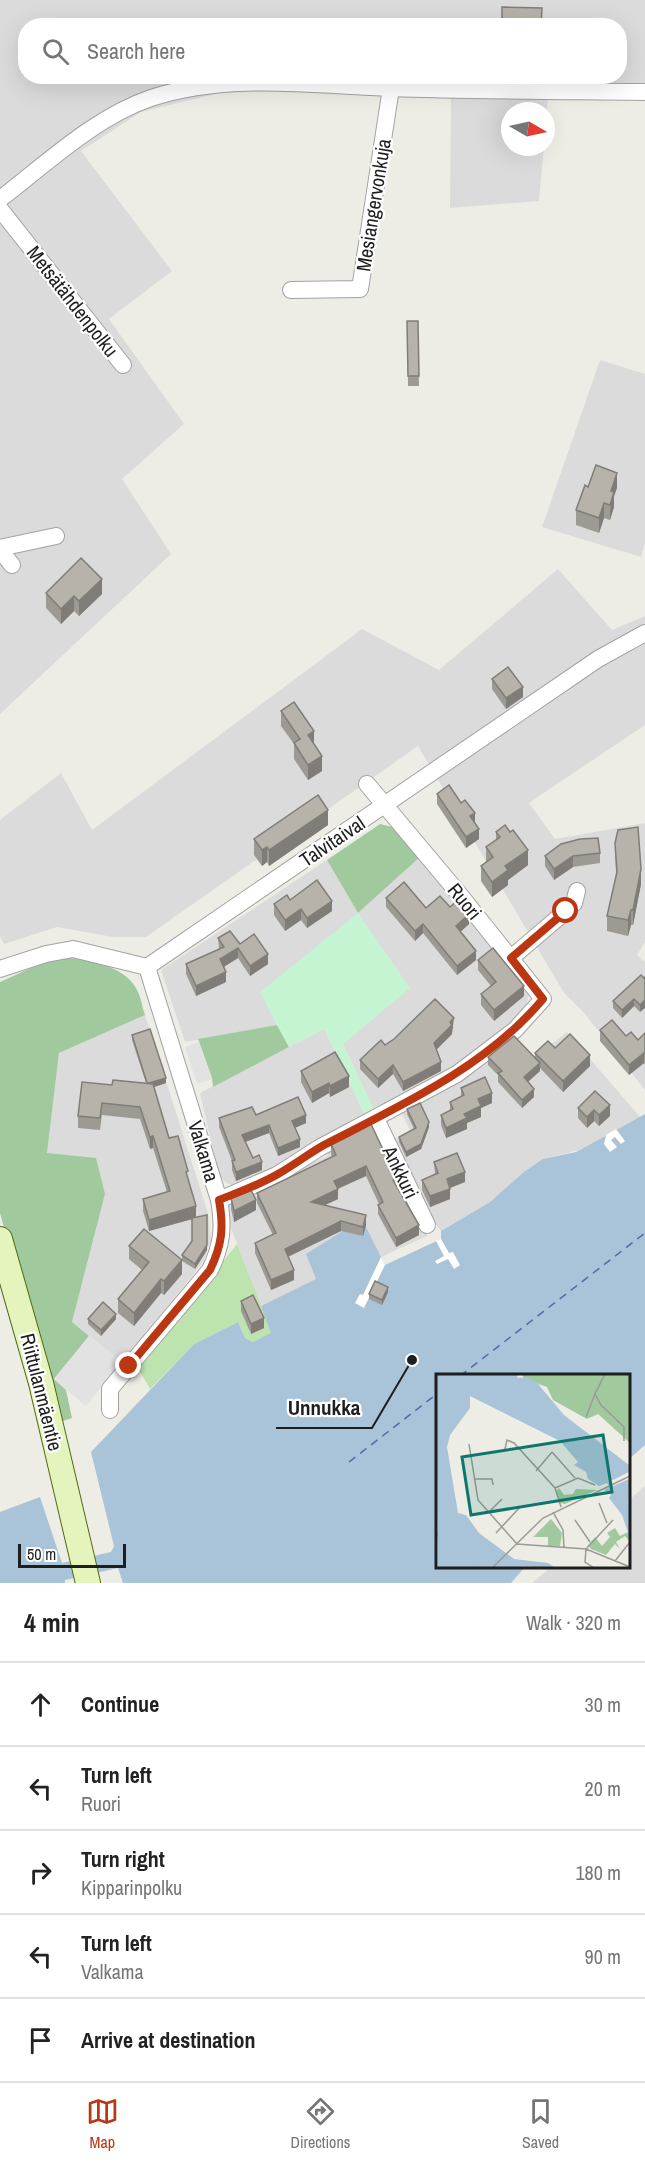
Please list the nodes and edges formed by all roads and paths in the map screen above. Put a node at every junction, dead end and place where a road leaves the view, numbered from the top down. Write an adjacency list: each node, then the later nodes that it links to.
1 (226, 84): 5 (street)
2 (300, 84): 3 (street)
3 (391, 88): 4 (street); 7 (street, Mesiangervonkuja)
4 (645, 92)
5 (0, 199)
6 (0, 208): 8 (street, Metsätähdenpolku)
7 (291, 290)
8 (123, 365)
9 (56, 536): 10 (street)
10 (0, 549): 11 (street)
11 (12, 566)
12 (645, 633): 14 (street, Talvitaival)
13 (367, 784): 14 (street, Ruori)
14 (385, 805): 16 (street, Ruori); 17 (street, Talvitaival)
15 (577, 891): 16 (street)
16 (511, 958): 19 (street, Ruori)
17 (147, 967): 18 (street); 20 (street, Valkama)
18 (0, 969)
19 (375, 1119): 20 (street); 21 (street, Ankkuri)
20 (219, 1200): 23 (street, Valkama)
21 (427, 1225)
22 (0, 1239): 24 (street, Riittulanmäentie)
23 (110, 1410)
24 (88, 1583)

